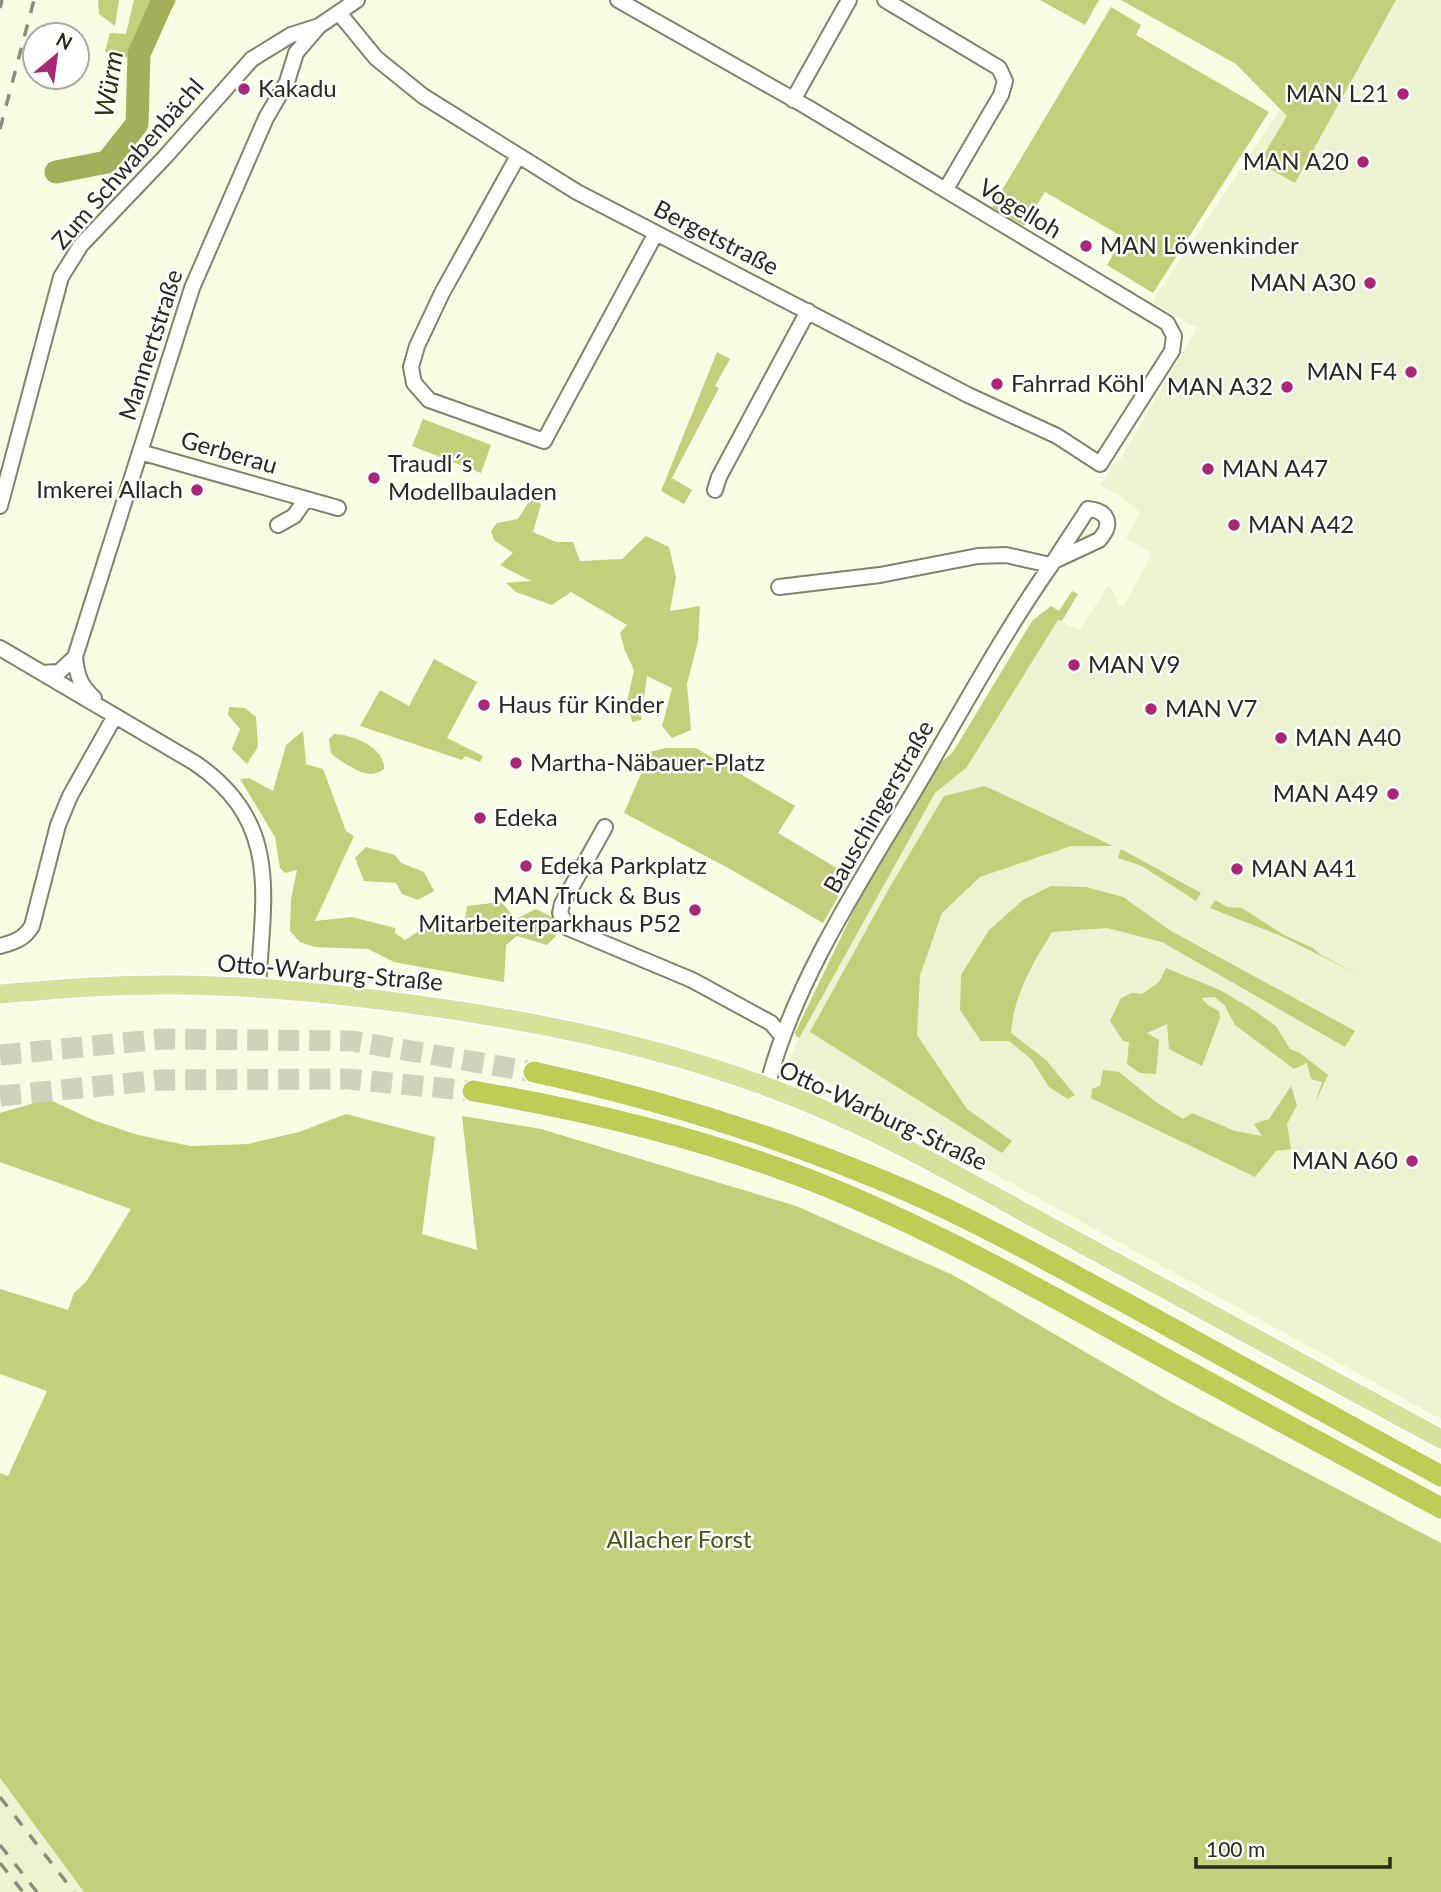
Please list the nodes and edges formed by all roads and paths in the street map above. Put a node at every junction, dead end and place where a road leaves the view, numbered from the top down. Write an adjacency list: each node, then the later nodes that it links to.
1 (357, 0): 5 (street, Zum Schwabenbächl)
2 (618, 0): 7 (street, Vogelloh)
3 (849, 0): 7 (street)
4 (885, 0): 9 (street, Vogelloh)
5 (339, 13): 6 (street, Zum Schwabenbächl); 8 (street, Bergetstraße)
6 (319, 26): 12 (street, Mannertstraße); 16 (street, Zum Schwabenbächl)
7 (793, 100): 9 (street, Vogelloh)
8 (518, 156): 10 (street, Bergetstraße); 10 (street)
9 (946, 189): 13 (street, Vogelloh)
10 (656, 233): 11 (street, Bergetstraße)
11 (808, 311): 13 (street, Bergetstraße); 14 (street)
12 (140, 452): 15 (street, Gerberau); 21 (street, Mannertstraße)
13 (1100, 464)
14 (715, 490)
15 (306, 499): 17 (street, Gerberau); 18 (street)
16 (0, 506)
17 (338, 508)
18 (278, 525)
19 (779, 587): 28 (street, Bauschingerstraße)
20 (0, 648): 22 (street)
21 (75, 657): 22 (street); 23 (street)
22 (42, 673): 23 (street)
23 (115, 716): 25 (street); 26 (street)
24 (605, 827): 28 (street)
25 (0, 946)
26 (258, 988): 27 (main road, Otto-Warburg-Straße); 30 (main road, Otto-Warburg-Straße)
27 (0, 994)
28 (782, 1036): 30 (street, Bauschingerstraße)
29 (534, 1072): 33 (highway)
30 (766, 1087): 32 (main road, Otto-Warburg-Straße)
31 (473, 1091): 34 (highway)
32 (1441, 1439)
33 (1441, 1476)
34 (1441, 1508)

